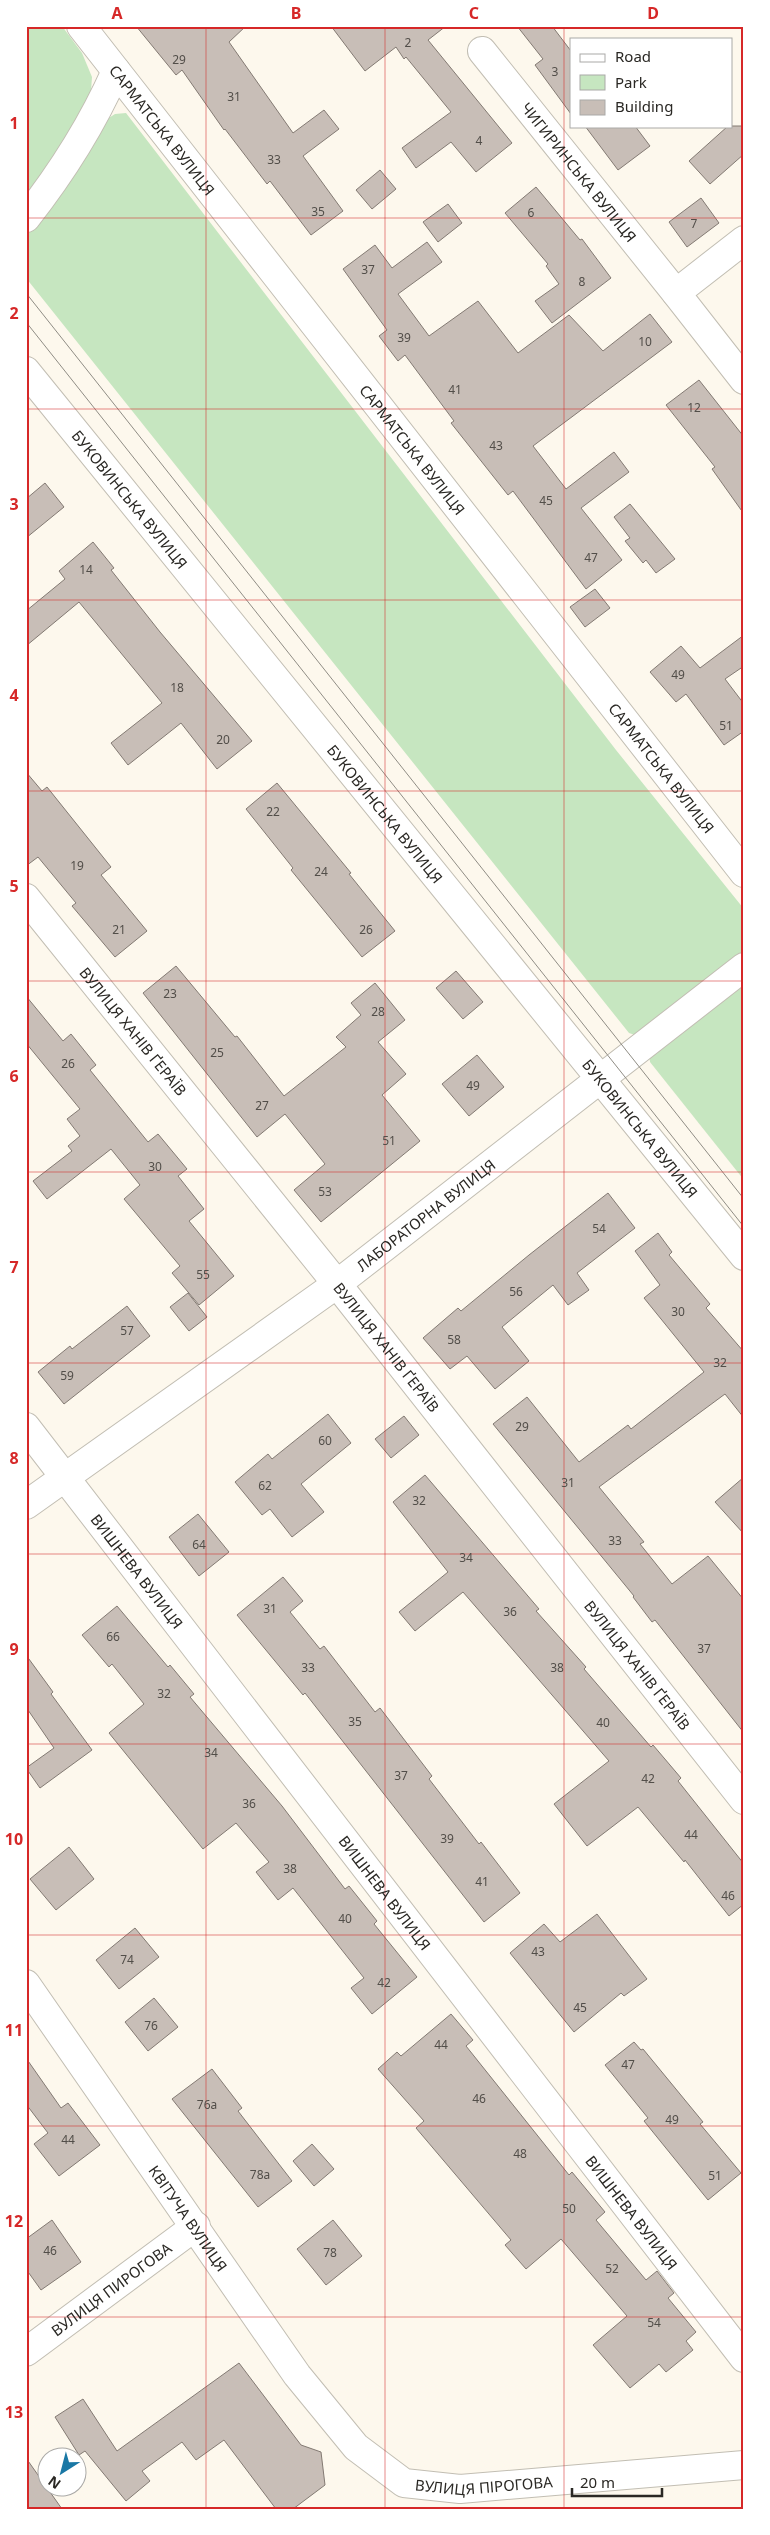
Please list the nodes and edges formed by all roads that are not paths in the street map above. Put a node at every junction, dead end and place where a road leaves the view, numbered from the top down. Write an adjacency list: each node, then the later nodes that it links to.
1 (80, 26): 3 (street, САРМАТСЬКА ВУЛИЦЯ)
2 (482, 51): 6 (street, ЧИГИРИНСЬКА ВУЛИЦЯ)
3 (116, 71): 4 (street); 9 (street, САРМАТСЬКА ВУЛИЦЯ)
4 (26, 218)
5 (744, 240): 6 (street)
6 (676, 292): 8 (street, ЧИГИРИНСЬКА ВУЛИЦЯ)
7 (26, 370): 12 (street, БУКОВИНСЬКА ВУЛИЦЯ)
8 (744, 380)
9 (744, 873)
10 (26, 898): 14 (street, ВУЛИЦЯ ХАНІВ ҐЕРАЇВ)
11 (744, 966): 12 (street, ЛАБОРАТОРНА ВУЛИЦЯ)
12 (601, 1078): 13 (street, БУКОВИНСЬКА ВУЛИЦЯ); 14 (street, ЛАБОРАТОРНА ВУЛИЦЯ)
13 (744, 1256)
14 (336, 1284): 16 (street, ЛАБОРАТОРНА ВУЛИЦЯ); 18 (street, ВУЛИЦЯ ХАНІВ ҐЕРАЇВ)
15 (26, 1427): 16 (street, ВИШНЕВА ВУЛИЦЯ)
16 (66, 1476): 17 (street, ЛАБОРАТОРНА ВУЛИЦЯ); 22 (street, ВИШНЕВА ВУЛИЦЯ)
17 (26, 1505)
18 (744, 1800)
19 (26, 1984): 20 (street, КВІТУЧА ВУЛИЦЯ)
20 (196, 2226): 21 (street, ВУЛИЦЯ ПИРОГОВА); 23 (street, КВІТУЧА ВУЛИЦЯ)
21 (26, 2352)
22 (744, 2358)
23 (356, 2447): 24 (street, ВУЛИЦЯ ПІРОГОВА)
24 (744, 2465)

